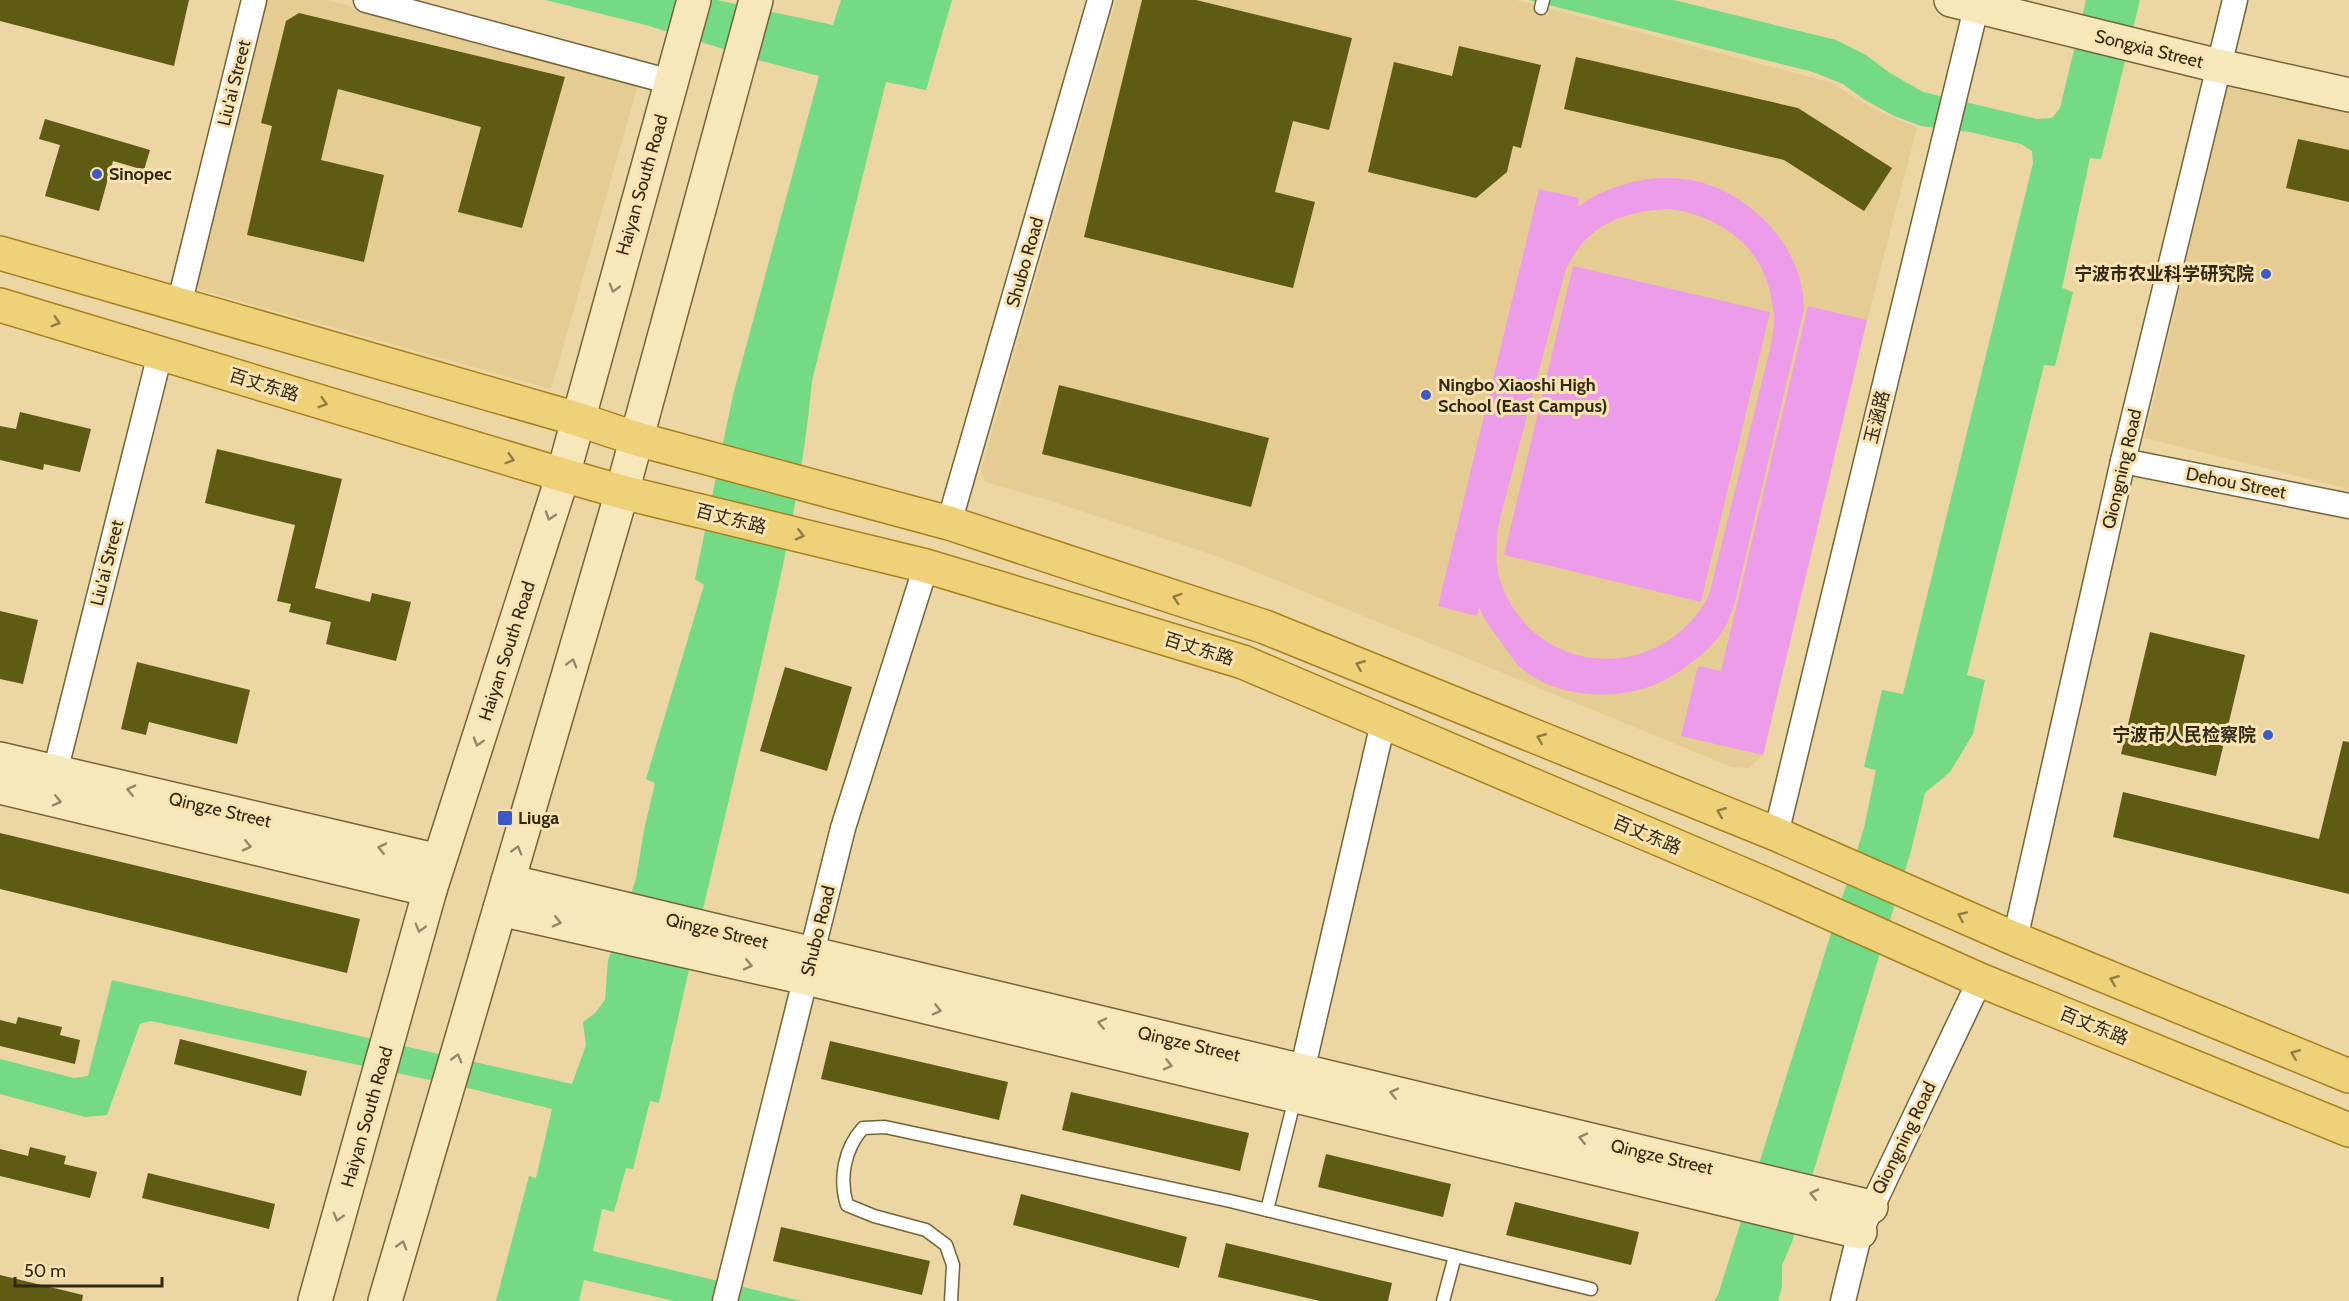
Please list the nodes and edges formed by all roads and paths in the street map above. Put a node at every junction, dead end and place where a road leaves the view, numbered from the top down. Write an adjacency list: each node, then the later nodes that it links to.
1 (254, 0): 13 (street, Liu'ai Street)
2 (366, 0): 9 (street)
3 (694, 0): 9 (street, Haiyan South Road)
4 (1100, 0): 21 (street, Shubo Road)
5 (2235, 0): 8 (street, Qiongning Road)
6 (1968, 2): 8 (street, Songxia Street); 27 (street, 玉涵路)
7 (754, 8): 16 (street)
8 (2219, 66): 10 (street, Songxia Street); 17 (street, Qiongning Road)
9 (671, 82): 15 (street, Haiyan South Road, one-way to 15)
10 (2349, 95)
11 (0, 253): 13 (main road)
12 (0, 305): 14 (main road, 百丈东路, one-way to 14)
13 (179, 305): 15 (main road)
14 (160, 354): 18 (main road, 百丈东路, one-way to 18); 25 (street, Liu'ai Street)
15 (577, 419): 16 (main road); 18 (street, Haiyan South Road)
16 (637, 438): 19 (street); 21 (main road)
17 (2123, 461): 20 (street, Dehou Street); 30 (street, Qiongning Road)
18 (563, 476): 19 (main road, 百丈东路); 28 (street, Haiyan South Road, one-way to 28)
19 (622, 492): 22 (main road, 百丈东路, one-way to 22); 29 (street, one-way to 19)
20 (2349, 506)
21 (949, 524): 27 (main road, one-way to 21)
22 (926, 566): 23 (main road, 百丈东路); 31 (street, Shubo Road)
23 (1383, 723): 32 (main road, 百丈东路); 34 (street)
24 (0, 759): 25 (street, Qingze Street)
25 (55, 772): 28 (street, Qingze Street, one-way to 25)
26 (0, 788): 28 (street, Qingze Street, one-way to 28)
27 (1776, 834): 30 (main road, one-way to 27)
28 (435, 876): 40 (street, Haiyan South Road, one-way to 40)
29 (504, 895): 31 (street, Qingze Street); 41 (street, one-way to 29)
30 (2015, 939): 33 (main road, one-way to 30)
31 (809, 966): 34 (street, Qingze Street); 42 (street, Shubo Road)
32 (1980, 980): 35 (main road, 百丈东路); 37 (street, Qiongning Road)
33 (2349, 1076)
34 (1299, 1084): 36 (lane); 37 (street, Qingze Street)
35 (2349, 1130)
36 (1267, 1210): 38 (lane); 43 (lane)
37 (1865, 1220): 45 (street, Qiongning Road)
38 (1455, 1256): 39 (lane); 44 (lane)
39 (1591, 1289)
40 (315, 1301)
41 (385, 1301)
42 (725, 1301)
43 (951, 1301)
44 (1443, 1301)
45 (1843, 1301)

